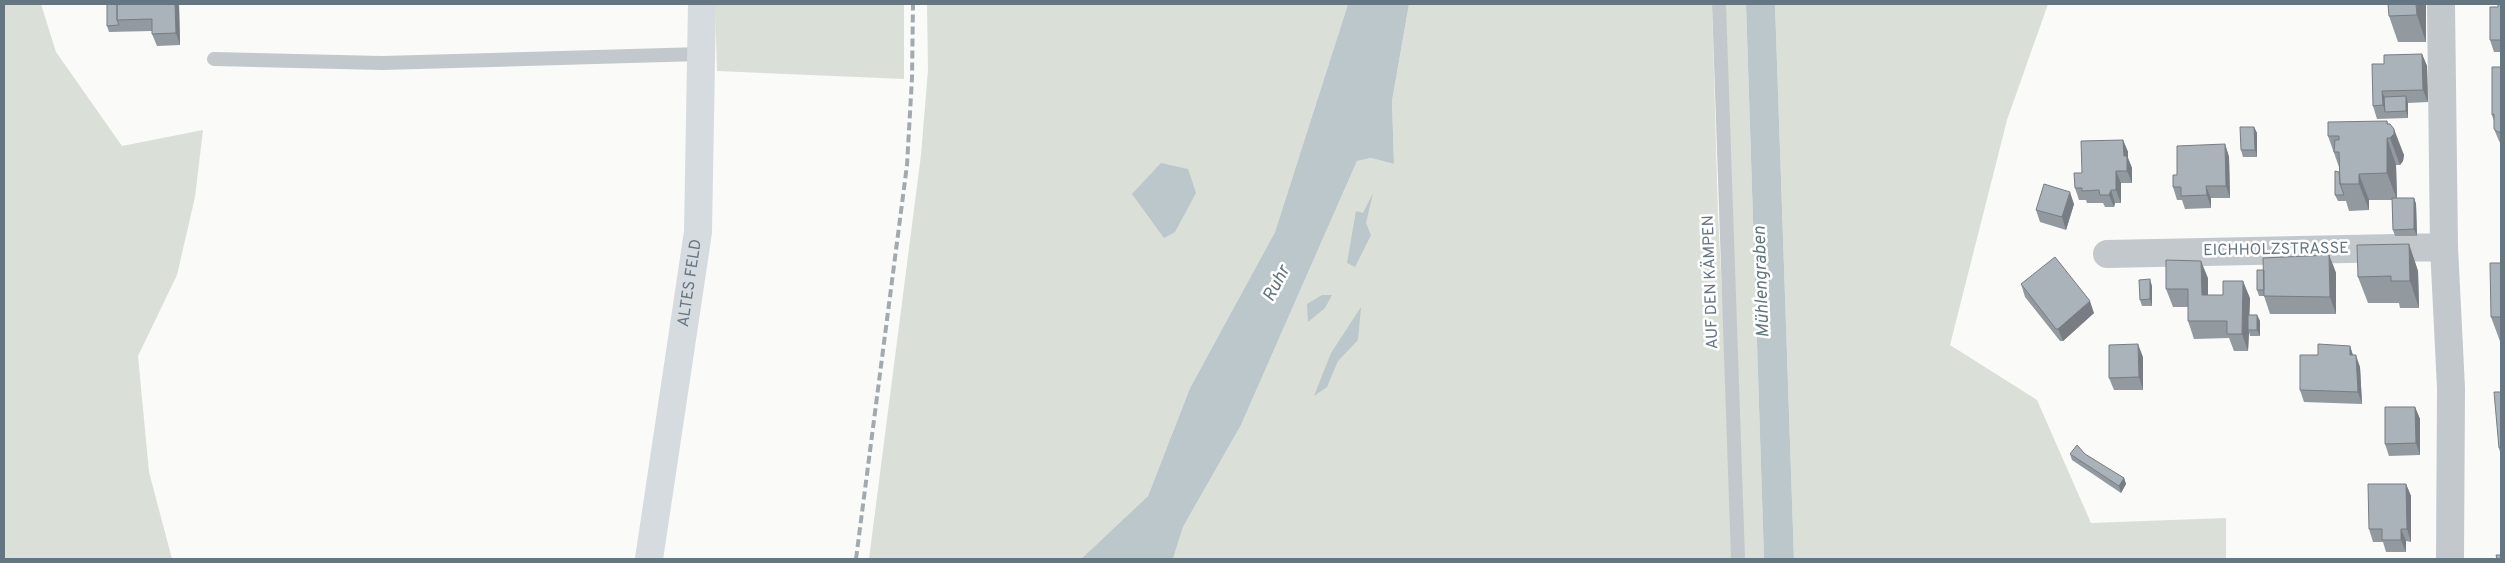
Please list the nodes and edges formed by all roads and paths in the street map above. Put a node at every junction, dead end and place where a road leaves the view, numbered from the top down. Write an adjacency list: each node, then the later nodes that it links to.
1 (702, 4): 4 (main road, ALTES FELD)
2 (1719, 4): 9 (lane, AUF DEN KÄMPEN)
3 (2441, 4): 6 (street)
4 (701, 54): 5 (lane); 8 (main road, ALTES FELD)
5 (214, 59)
6 (2444, 247): 7 (street, EICHHOLZSTRASSE); 10 (street)
7 (2107, 254)
8 (649, 559)
9 (1738, 559)
10 (2450, 559)

